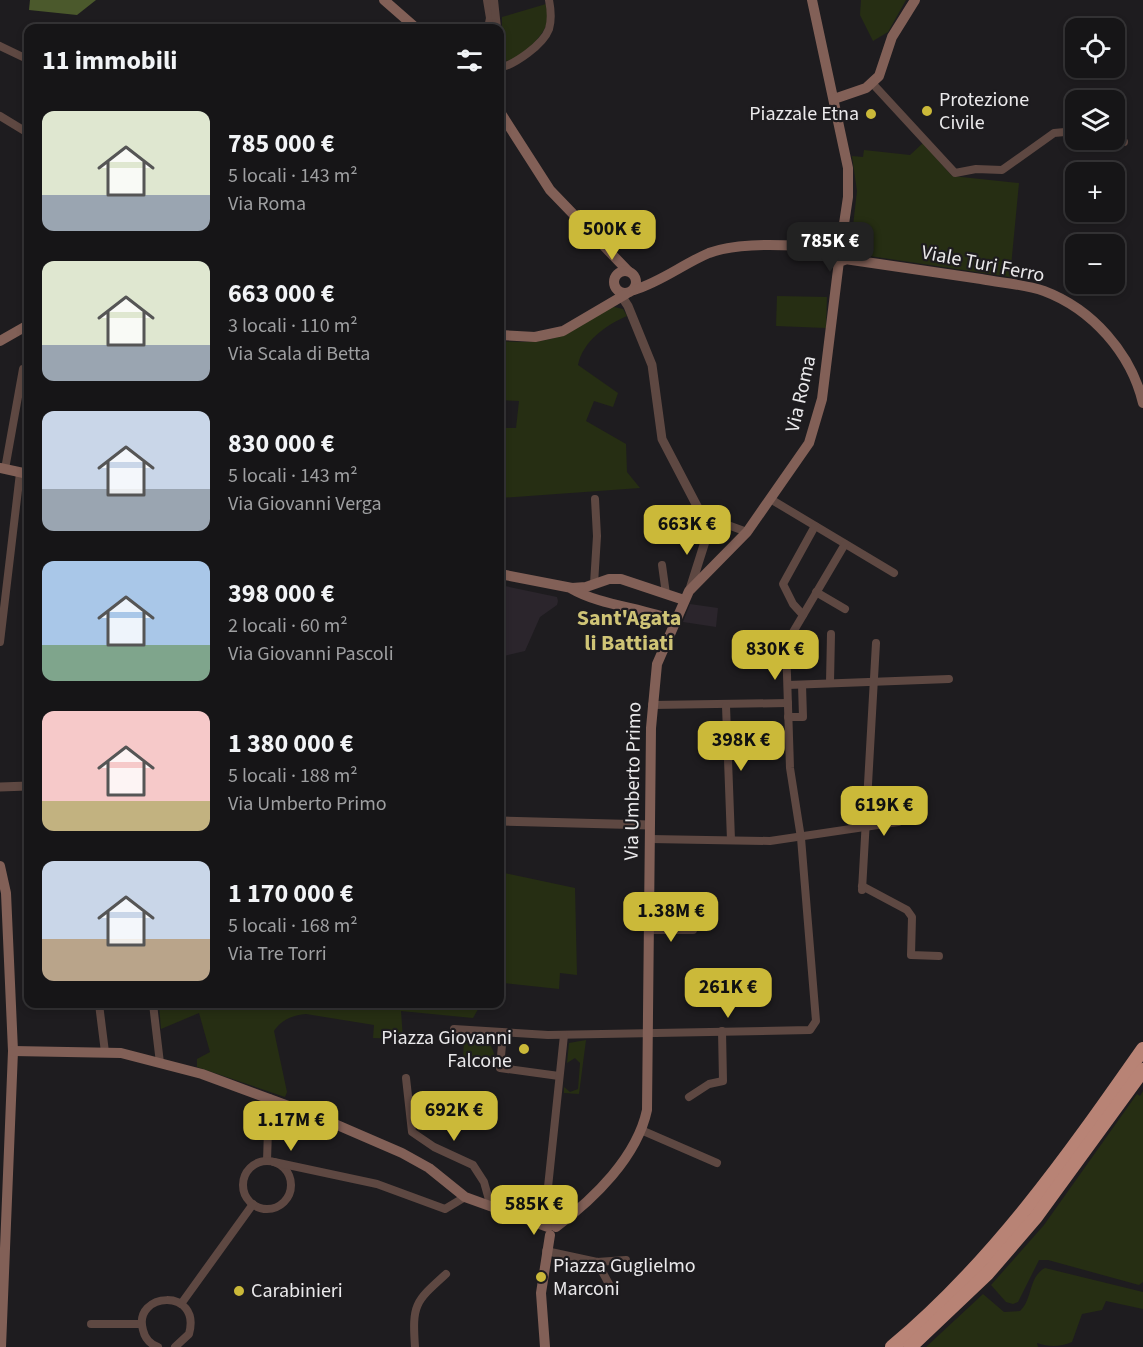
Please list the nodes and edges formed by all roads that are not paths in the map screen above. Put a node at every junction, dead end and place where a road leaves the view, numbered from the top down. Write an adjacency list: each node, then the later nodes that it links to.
1 (384, 0): 7 (main road)
2 (487, 0): 8 (street)
3 (494, 0): 9 (street)
4 (549, 0): 12 (street)
5 (813, 0): 14 (main road, Via Roma)
6 (915, 0): 13 (main road)
7 (411, 24)
8 (489, 24)
9 (497, 24)
10 (0, 45): 11 (street)
11 (24, 57)
12 (504, 66)
13 (872, 83): 14 (main road); 18 (street)
14 (834, 99): 20 (main road, Via Roma)
15 (0, 116): 17 (street)
16 (504, 118): 19 (main road)
17 (24, 131)
18 (1065, 132)
19 (601, 246): 21 (main road); 23 (main road)
20 (840, 253): 22 (main road, Viale Turi Ferro); 29 (main road, Viale Turi Ferro); 33 (main road, Via Roma)
21 (632, 274): 22 (main road); 23 (main road); 23 (main road)
22 (659, 279): 23 (main road, Viale Turi Ferro)
23 (622, 291): 24 (main road); 24 (main road); 34 (street)
24 (596, 310): 26 (main road)
25 (24, 327): 27 (main road)
26 (504, 335)
27 (0, 341)
28 (23, 369): 30 (street)
29 (1143, 403)
30 (2, 469): 31 (main road)
31 (24, 473): 51 (street)
32 (595, 499): 41 (street)
33 (772, 500): 35 (street); 36 (main road, Via Roma)
34 (708, 526): 36 (street); 45 (street)
35 (815, 526): 37 (street); 48 (street)
36 (747, 532): 45 (main road, Via Roma)
37 (845, 544): 39 (street); 43 (street)
38 (662, 565): 44 (street)
39 (894, 573)
40 (504, 575): 42 (main road)
41 (592, 584): 42 (main road); 44 (main road); 46 (main road)
42 (572, 588): 46 (main road)
43 (816, 592): 47 (street); 48 (street)
44 (666, 594): 45 (main road)
45 (686, 596): 49 (main road, Via Umberto Primo)
46 (588, 597): 49 (main road)
47 (845, 609)
48 (803, 615): 56 (street)
49 (675, 621): 59 (main road, Via Umberto Primo)
50 (831, 634): 55 (street)
51 (0, 642)
52 (876, 643): 54 (street)
53 (949, 679): 54 (street)
54 (873, 681): 55 (street); 67 (street)
55 (830, 682): 57 (street)
56 (788, 685): 57 (street); 58 (street)
57 (802, 685): 61 (street)
58 (788, 703): 60 (street); 61 (street)
59 (652, 705): 60 (street); 66 (main road, Via Umberto Primo)
60 (726, 706): 70 (street)
61 (788, 717): 68 (street)
62 (24, 786): 63 (street)
63 (0, 787)
64 (504, 821): 66 (street)
65 (898, 822): 67 (street)
66 (650, 825): 69 (main road, Via Umberto Primo)
67 (865, 827): 68 (street); 74 (street)
68 (801, 838): 70 (street); 78 (street)
69 (650, 839): 70 (street); 72 (main road, Via Umberto Primo)
70 (731, 840)
71 (0, 866): 83 (main road)
72 (649, 930): 73 (street); 80 (main road, Via Umberto Primo)
73 (693, 930)
74 (939, 956)
75 (100, 1008): 84 (street)
76 (153, 1008): 85 (street)
77 (454, 1029): 79 (street)
78 (722, 1031): 80 (street); 89 (street)
79 (503, 1033): 81 (street); 88 (street)
80 (648, 1033): 81 (street); 92 (main road, Via Umberto Primo)
81 (564, 1035): 88 (street)
82 (1143, 1049): 114 (highway)
83 (13, 1051): 84 (main road); 91 (main road)
84 (105, 1052): 85 (main road)
85 (160, 1063): 90 (main road)
86 (1143, 1070): 115 (highway)
87 (406, 1078): 99 (street)
88 (559, 1079): 100 (street)
89 (689, 1097)
90 (269, 1098): 93 (street); 97 (main road)
91 (4, 1125): 109 (main road)
92 (641, 1130): 94 (street); 100 (main road, Via Umberto Primo)
93 (270, 1161): 95 (street); 96 (street); 98 (street)
94 (717, 1163)
95 (303, 1167): 96 (street); 97 (street)
96 (291, 1184): 98 (street)
97 (465, 1197): 99 (main road)
98 (253, 1204): 106 (street)
99 (491, 1207): 100 (main road)
100 (550, 1229): 101 (main road)
101 (546, 1251): 103 (street); 113 (main road)
102 (626, 1260): 103 (street)
103 (597, 1262): 105 (street)
104 (446, 1274): 112 (street)
105 (609, 1284)
106 (181, 1304): 108 (street); 111 (street)
107 (91, 1324): 108 (street)
108 (141, 1324): 110 (street)
109 (1, 1347)
110 (158, 1347)
111 (175, 1347)
112 (415, 1347)
113 (545, 1347)
114 (892, 1347)
115 (910, 1347)

